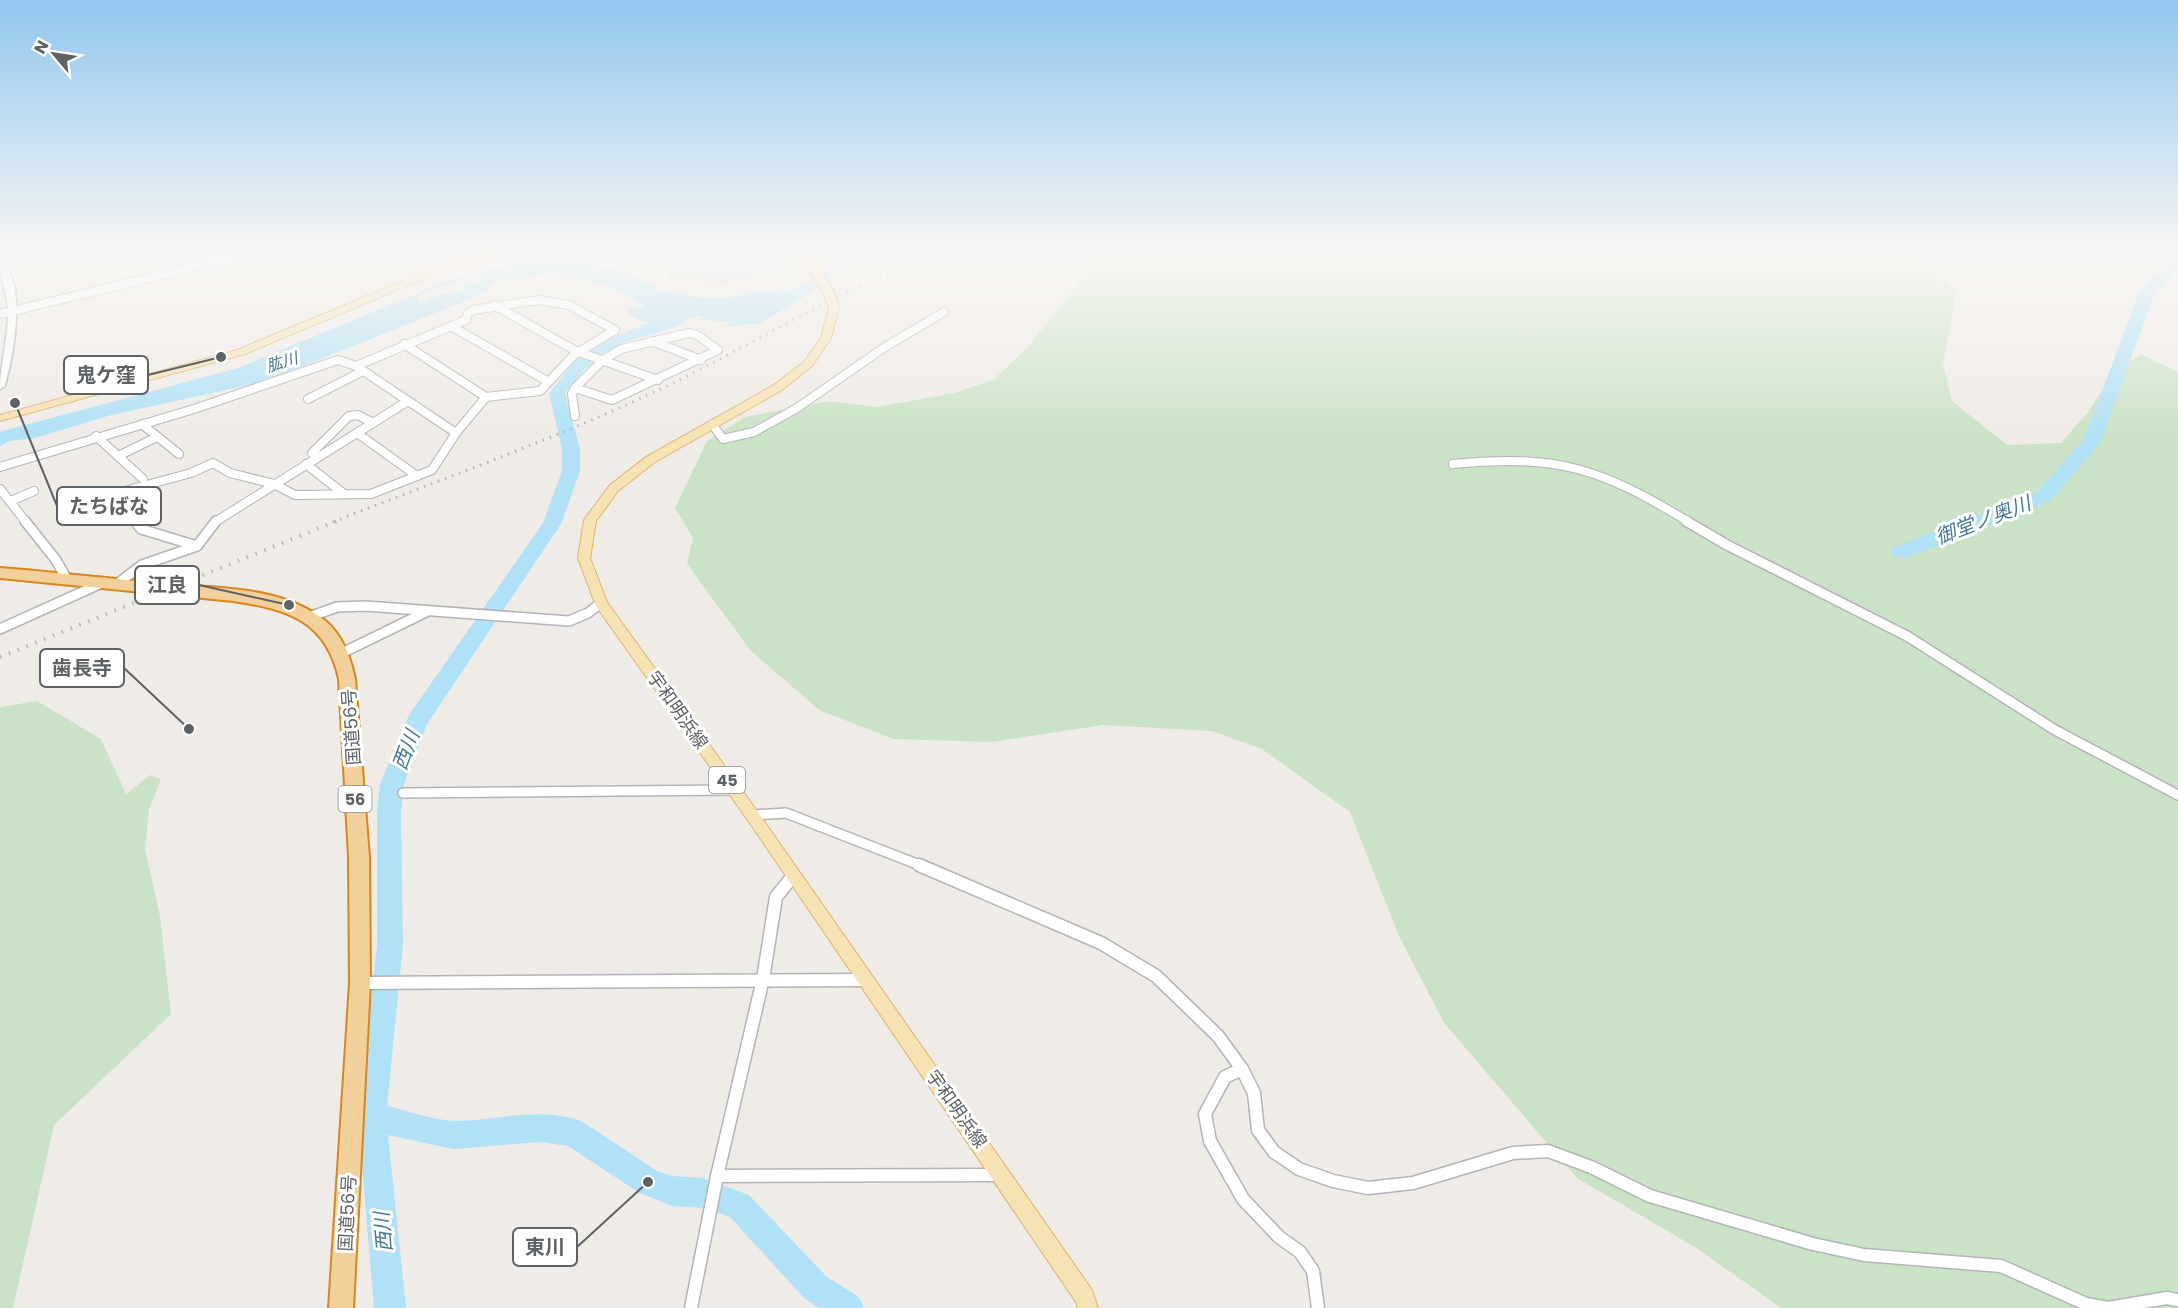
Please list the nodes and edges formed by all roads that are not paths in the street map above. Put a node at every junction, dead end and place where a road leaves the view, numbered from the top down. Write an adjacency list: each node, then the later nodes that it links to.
1 (10, 315): 12 (main road)
2 (329, 315): 25 (main road)
3 (469, 315): 8 (street)
4 (512, 315): 11 (street)
5 (587, 315): 11 (street)
6 (833, 315): 27 (main road, 宇和明浜線 / 45, bridge)
7 (939, 315): 27 (street)
8 (452, 326): 10 (street); 18 (street)
9 (652, 341): 13 (street); 14 (street); 14 (street)
10 (404, 344): 15 (street); 21 (street)
11 (576, 351): 13 (street); 18 (street)
12 (4, 352): 19 (main road)
13 (599, 359): 17 (street); 20 (street)
14 (701, 360): 17 (street)
15 (356, 366): 16 (street); 28 (street)
16 (363, 371): 22 (street); 23 (street)
17 (658, 380): 20 (street)
18 (547, 381): 21 (street)
19 (0, 386)
20 (574, 388): 24 (street)
21 (486, 397): 30 (street)
22 (309, 399)
23 (408, 401): 26 (street); 30 (street)
24 (574, 416)
25 (0, 418)
26 (373, 423): 29 (street); 35 (street)
27 (712, 424): 50 (main road, 宇和明浜線 / 45)
28 (143, 425): 31 (street); 32 (street)
29 (357, 433): 35 (street); 39 (street)
30 (456, 433): 39 (street)
31 (96, 436): 34 (street); 38 (street)
32 (158, 437): 33 (street); 34 (street)
33 (179, 454)
34 (118, 456): 40 (street)
35 (319, 456): 36 (street)
36 (306, 464): 41 (street); 44 (street)
37 (1453, 464): 57 (street)
38 (0, 467)
39 (417, 476): 44 (street)
40 (143, 479)
41 (274, 484): 44 (street); 46 (street); 46 (street)
42 (0, 489): 45 (street)
43 (34, 491): 45 (street)
44 (344, 494)
45 (11, 501): 48 (street)
46 (197, 546): 49 (street)
47 (0, 573): 48 (highway, 国道56号 / 56)
48 (66, 578): 49 (highway, 国道56号 / 56)
49 (110, 583): 52 (highway, 国道56号 / 56); 53 (street)
50 (601, 603): 51 (street); 55 (main road, 宇和明浜線 / 45)
51 (426, 612): 52 (street); 54 (street)
52 (309, 617): 54 (highway, 国道56号 / 56)
53 (0, 629)
54 (342, 652): 62 (highway, 国道56号 / 56)
55 (735, 790): 56 (street); 58 (main road, 宇和明浜線 / 45)
56 (403, 793)
57 (2178, 795)
58 (752, 815): 59 (main road, 宇和明浜線 / 45); 63 (street)
59 (793, 876): 60 (street); 61 (main road, 宇和明浜線 / 45)
60 (764, 979): 61 (street); 62 (street); 65 (street)
61 (867, 980): 64 (main road, 宇和明浜線 / 45)
62 (368, 983): 67 (highway, 国道56号 / 56)
63 (1242, 1069): 66 (street); 70 (street)
64 (1003, 1176): 65 (street); 69 (main road, 宇和明浜線 / 45)
65 (716, 1183): 68 (street)
66 (2178, 1300)
67 (341, 1308)
68 (691, 1308)
69 (1088, 1308)
70 (1318, 1308)

